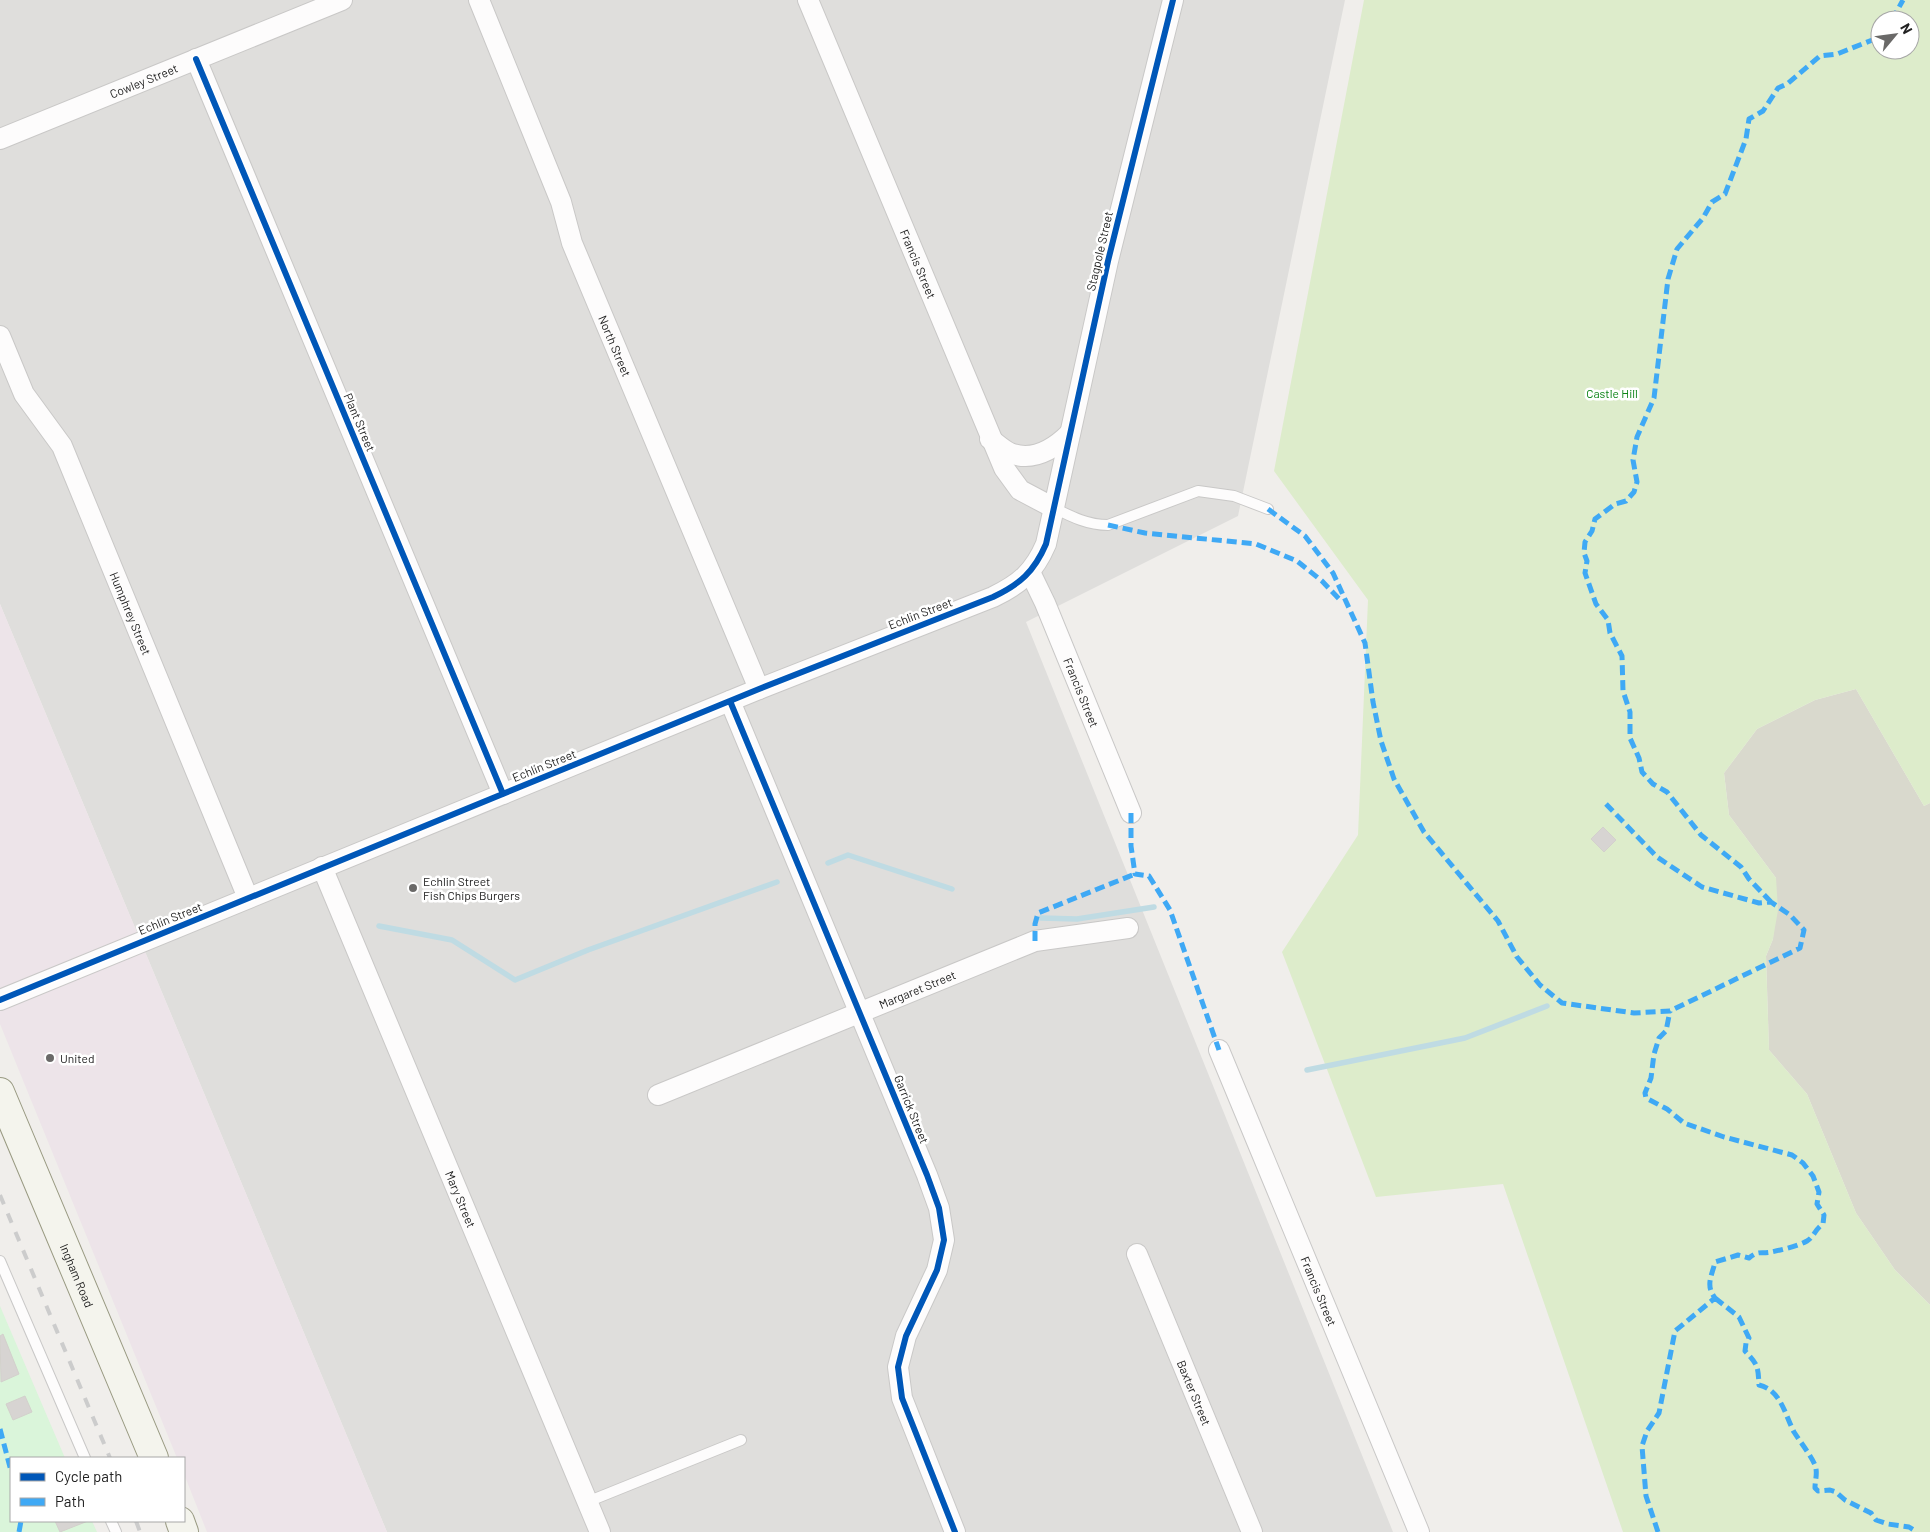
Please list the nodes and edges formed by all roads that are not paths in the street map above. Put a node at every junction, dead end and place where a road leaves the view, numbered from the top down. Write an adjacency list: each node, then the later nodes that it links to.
1 (342, 0): 5 (street, Cowley Street)
2 (479, 0): 13 (street, North Street)
3 (808, 0): 9 (street, Francis Street)
4 (1173, 0): 8 (street, Stagpole Street)
5 (196, 59): 6 (street, Cowley Street); 15 (street, Plant Street)
6 (0, 139)
7 (0, 336): 18 (street, Humphrey Street)
8 (1070, 433): 9 (street); 10 (street, Stagpole Street)
9 (990, 438): 10 (street, Francis Street)
10 (1054, 508): 11 (lane); 12 (street, Echlin Street)
11 (1268, 509)
12 (1030, 572): 13 (street, Echlin Street); 16 (street, Francis Street)
13 (759, 689): 14 (street, Echlin Street)
14 (730, 701): 15 (street, Echlin Street); 21 (street, Garrick Street)
15 (503, 794): 17 (street, Echlin Street)
16 (1131, 813)
17 (322, 867): 18 (street, Echlin Street); 30 (street, Mary Street)
18 (248, 898): 20 (street, Echlin Street)
19 (1128, 928): 21 (street, Margaret Street)
20 (0, 1000)
21 (860, 1012): 24 (street, Margaret Street); 32 (street, Garrick Street)
22 (1219, 1050): 34 (street, Francis Street)
23 (0, 1092): 29 (main road, Ingham Road)
24 (658, 1095)
25 (1137, 1254): 33 (street, Baxter Street)
26 (0, 1261): 28 (lane)
27 (741, 1440): 30 (lane)
28 (85, 1457)
29 (154, 1457)
30 (587, 1502): 31 (street, Mary Street)
31 (600, 1532)
32 (955, 1532)
33 (1252, 1532)
34 (1419, 1532)

